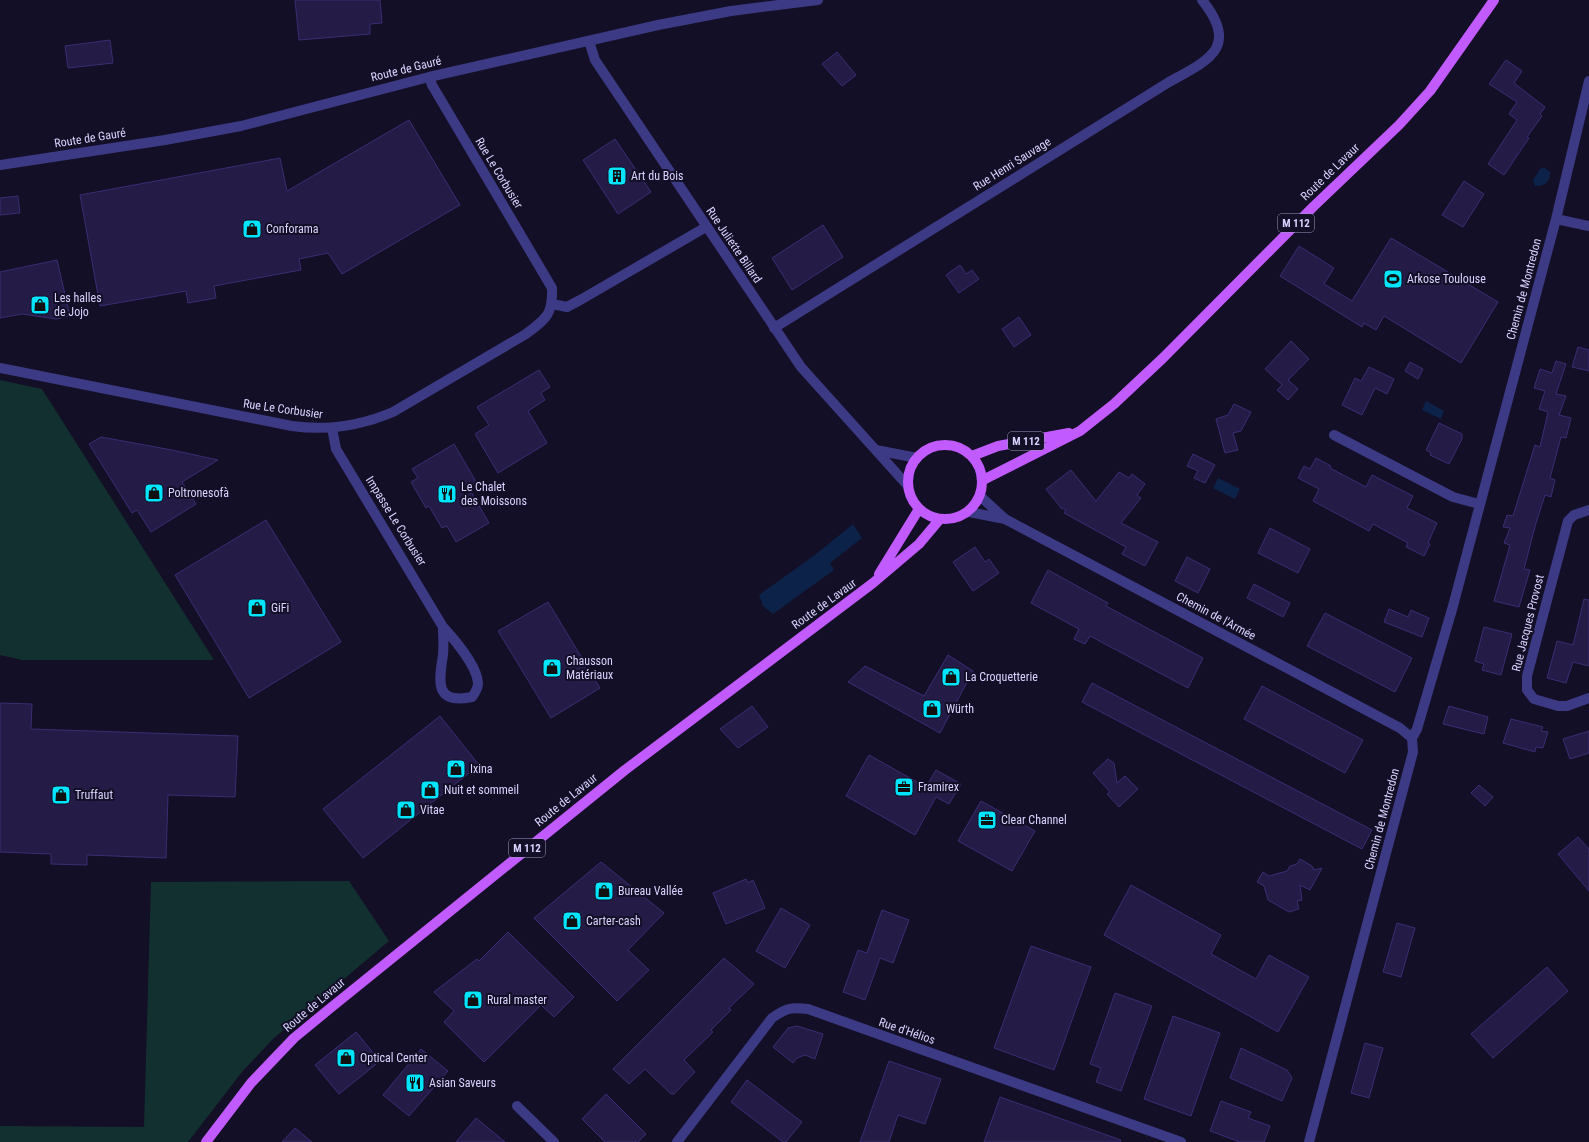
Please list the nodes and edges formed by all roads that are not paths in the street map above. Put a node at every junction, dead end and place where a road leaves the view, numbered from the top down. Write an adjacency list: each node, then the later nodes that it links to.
1 (818, 0): 4 (street, Route de Gauré)
2 (1202, 0): 12 (street, Rue Henri Sauvage)
3 (1494, 0): 15 (main road, Route de Lavaur / M 112)
4 (589, 41): 5 (street, Route de Gauré); 10 (street, Rue Juliette Billard)
5 (429, 77): 7 (street, Route de Gauré); 11 (street, Rue Le Corbusier)
6 (1589, 81): 8 (street, Chemin de Montredon)
7 (0, 165)
8 (1556, 219): 9 (street); 23 (street, Chemin de Montredon)
9 (1589, 226)
10 (706, 227): 11 (street); 12 (street, Rue Juliette Billard)
11 (552, 304): 14 (street, Rue Le Corbusier)
12 (774, 328): 17 (street, Rue Juliette Billard)
13 (0, 368): 14 (street, Rue Le Corbusier)
14 (332, 428): 30 (street, Impasse Le Corbusier)
15 (1080, 431): 18 (main road, Route de Lavaur / M 112); 20 (main road, Route de Lavaur / M 112)
16 (1334, 435): 23 (street)
17 (876, 450): 19 (street); 21 (street, Rue Juliette Billard)
18 (972, 456): 19 (main road); 20 (main road)
19 (917, 458): 21 (main road)
20 (983, 480): 22 (main road)
21 (908, 486): 24 (main road)
22 (980, 496): 26 (main road); 27 (street, Chemin de l'Armée)
23 (1479, 504): 32 (street, Chemin de Montredon)
24 (919, 509): 28 (main road); 29 (main road, Route de Lavaur / M 112)
25 (1589, 510): 31 (street, Rue Jacques Provost)
26 (969, 512): 27 (street, Chemin de l'Armée); 28 (main road)
27 (1005, 519): 32 (street, Chemin de l'Armée)
28 (940, 520): 29 (main road, Route de Lavaur / M 112)
29 (873, 583): 34 (main road, Route de Lavaur / M 112)
30 (443, 627): 30 (street, Impasse Le Corbusier)
31 (1589, 698)
32 (1412, 738): 38 (street, Chemin de Montredon)
33 (517, 1106): 35 (street)
34 (206, 1142)
35 (554, 1142)
36 (677, 1142): 37 (street, Rue d'Hélios)
37 (1181, 1142)
38 (1309, 1142)

